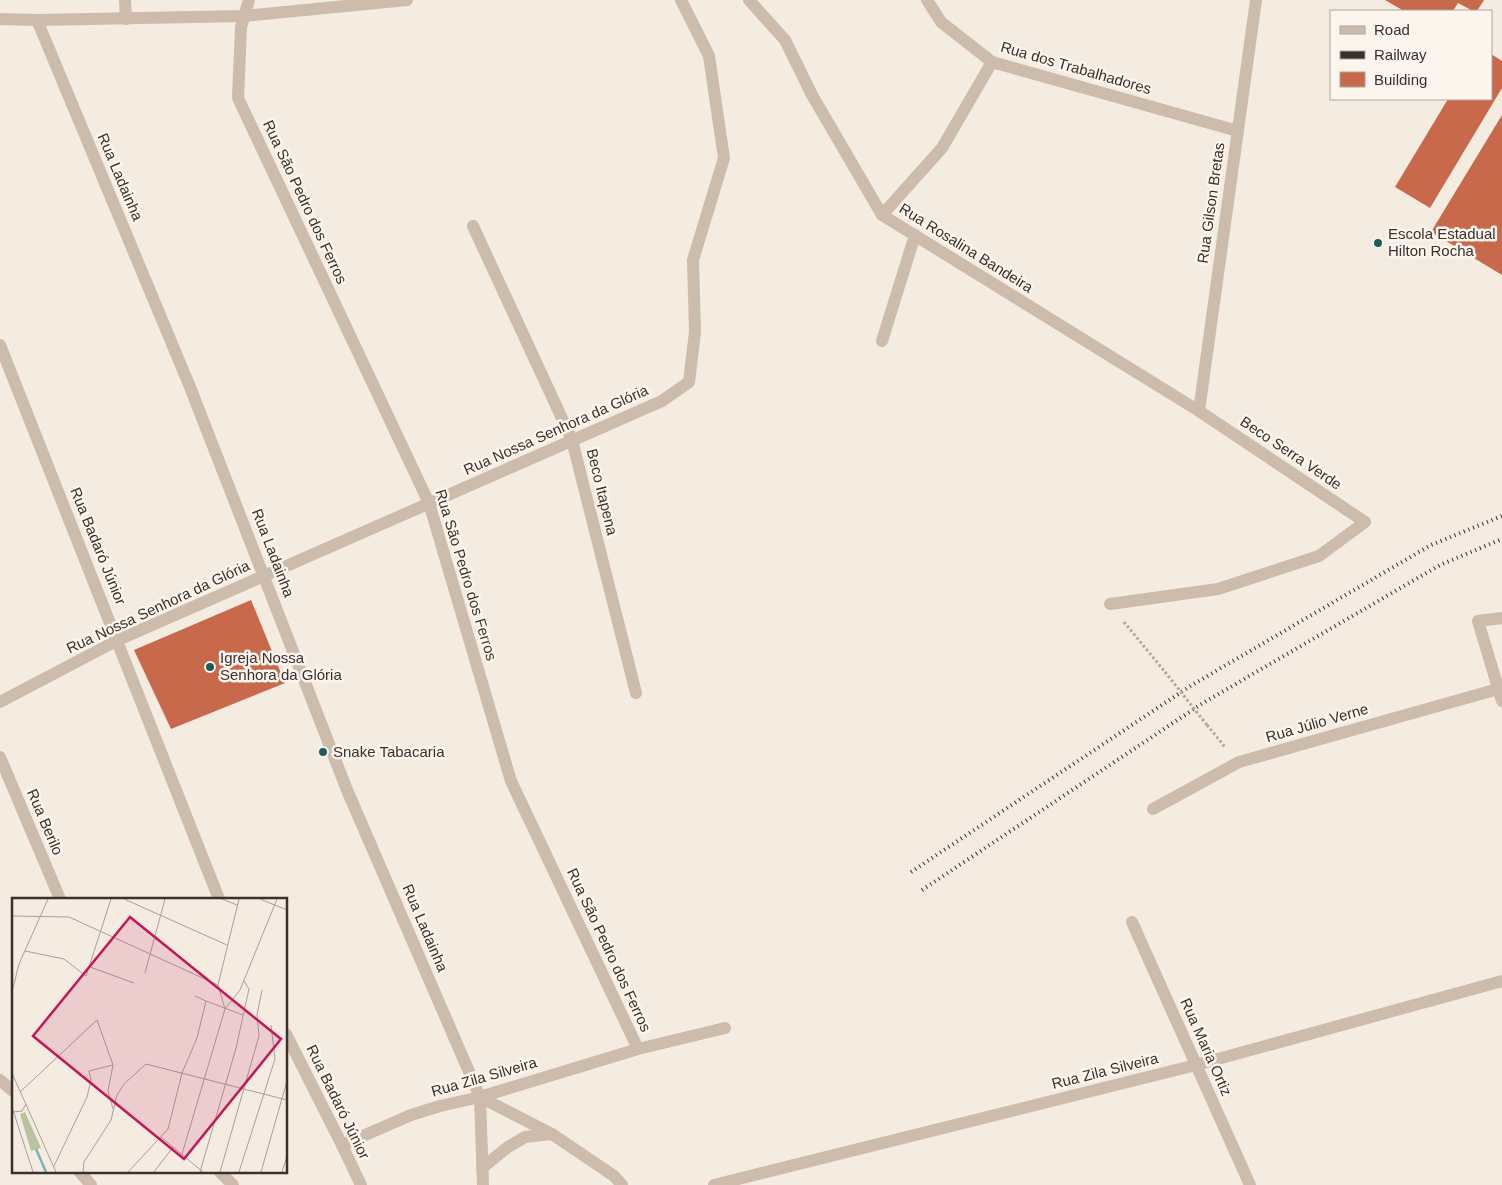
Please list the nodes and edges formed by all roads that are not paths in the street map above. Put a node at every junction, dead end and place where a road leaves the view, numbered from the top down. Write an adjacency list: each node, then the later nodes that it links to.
1 (125, 0): 10 (street)
2 (249, 0): 8 (street, Rua São Pedro dos Ferros)
3 (407, 0): 8 (street)
4 (681, 0): 20 (street, Rua Nossa Senhora da Glória)
5 (749, 0): 14 (street, Rua Rosalina Bandeira)
6 (926, 0): 12 (street, Rua dos Trabalhadores)
7 (1256, 0): 13 (street, Rua Gilson Bretas)
8 (244, 16): 10 (street); 21 (street, Rua São Pedro dos Ferros)
9 (0, 19): 11 (street)
10 (126, 19): 11 (street)
11 (37, 20): 22 (street, Rua Ladainha)
12 (992, 62): 13 (street, Rua dos Trabalhadores); 14 (street)
13 (1238, 131): 19 (street, Rua Gilson Bretas)
14 (882, 215): 16 (street, Rua Rosalina Bandeira)
15 (472, 226): 20 (street, Beco Itapena)
16 (915, 236): 17 (street); 19 (street, Rua Rosalina Bandeira)
17 (882, 341)
18 (0, 345): 25 (street, Rua Badaró Júnior)
19 (1199, 411): 23 (street, Beco Serra Verde)
20 (572, 440): 21 (street, Rua Nossa Senhora da Glória); 27 (street, Beco Itapena)
21 (429, 503): 22 (street, Rua Nossa Senhora da Glória); 38 (street, Rua São Pedro dos Ferros)
22 (264, 575): 25 (street, Rua Nossa Senhora da Glória); 42 (street, Rua Ladainha)
23 (1110, 604)
24 (1502, 618): 26 (street)
25 (118, 640): 28 (street, Rua Nossa Senhora da Glória); 33 (street, Rua Badaró Júnior)
26 (1498, 689): 29 (street); 31 (street, Rua Júlio Verne)
27 (636, 693)
28 (0, 702)
29 (1502, 702)
30 (0, 757): 32 (street, Rua Berilo)
31 (1153, 809)
32 (60, 898)
33 (219, 898)
34 (1132, 922): 39 (street, Rua Maria Ortiz)
35 (1502, 981): 39 (street, Rua Zila Silveira)
36 (725, 1028): 38 (street, Rua São Pedro dos Ferros)
37 (288, 1038): 44 (street, Rua Badaró Júnior)
38 (638, 1049): 42 (street, Rua Zila Silveira)
39 (1196, 1065): 53 (street, Rua Zila Silveira); 54 (street, Rua Maria Ortiz)
40 (0, 1080): 41 (street)
41 (12, 1090)
42 (480, 1097): 43 (street); 44 (street, Rua Zila Silveira); 45 (street)
43 (552, 1134): 45 (street); 52 (street)
44 (342, 1145): 50 (street, Rua Badaró Júnior)
45 (482, 1168): 51 (street)
46 (80, 1172): 48 (street)
47 (220, 1172): 49 (street)
48 (91, 1185)
49 (233, 1185)
50 (361, 1185)
51 (482, 1185)
52 (622, 1185)
53 (714, 1185)
54 (1250, 1185)

